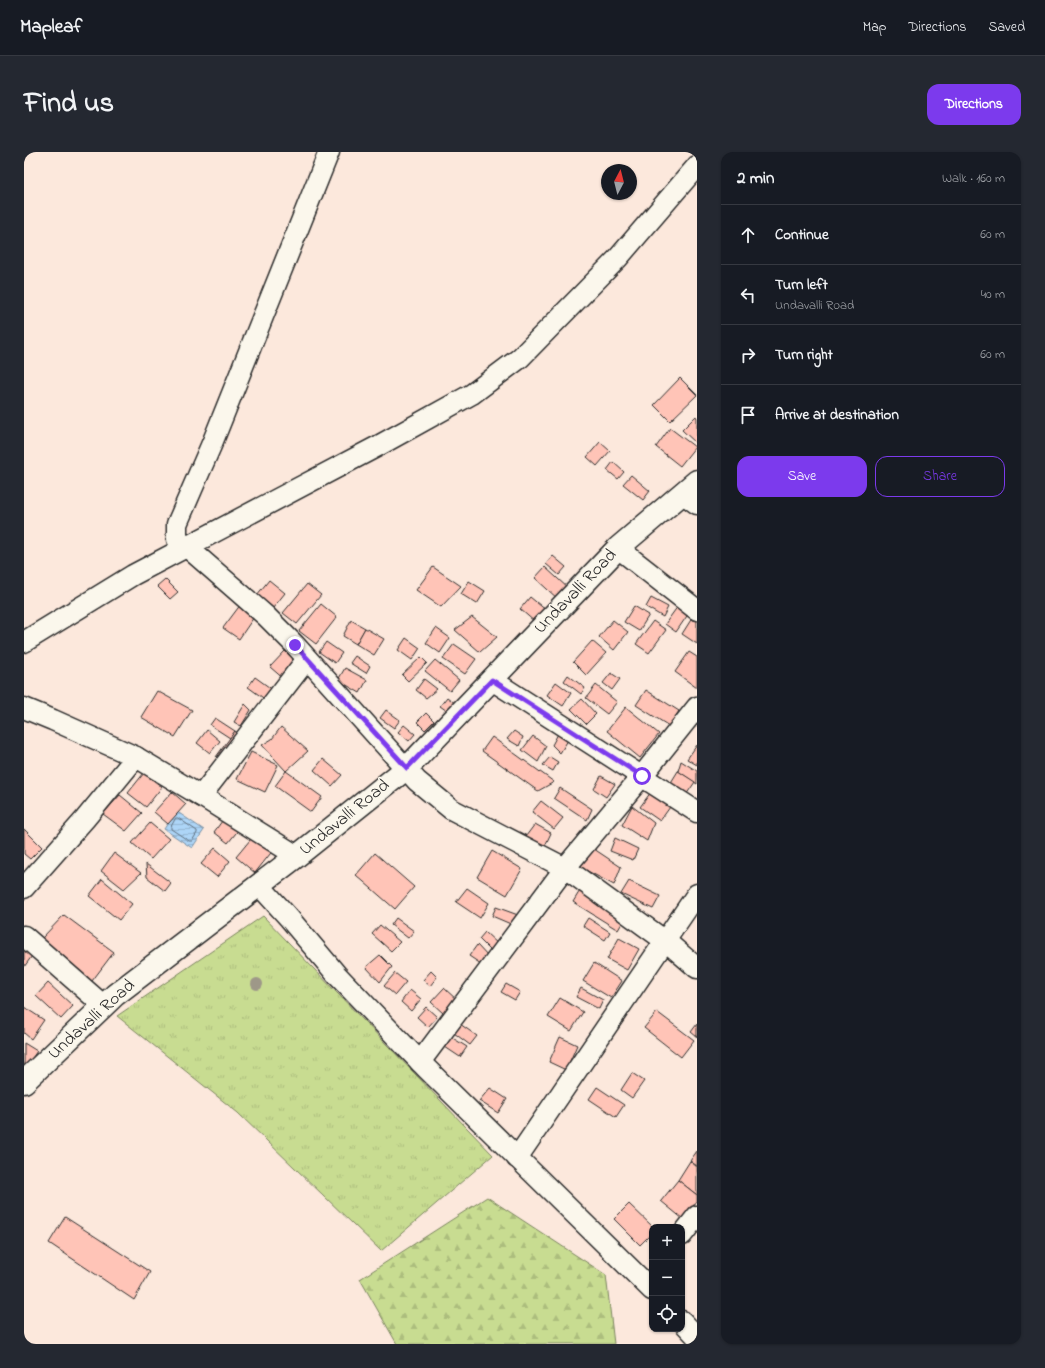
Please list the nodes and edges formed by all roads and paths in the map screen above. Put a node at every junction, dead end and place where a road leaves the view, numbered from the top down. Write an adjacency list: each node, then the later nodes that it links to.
1 (329, 152): 4 (street)
2 (697, 166): 4 (street)
3 (692, 493): 5 (main road, Undavalli Road)
4 (187, 547): 7 (street); 8 (street)
5 (618, 548): 6 (street); 9 (main road, Undavalli Road)
6 (697, 610)
7 (24, 642)
8 (307, 659): 13 (street); 15 (street)
9 (492, 680): 13 (main road, Undavalli Road); 14 (street)
10 (697, 707): 14 (street)
11 (24, 708): 12 (street)
12 (136, 757): 15 (street); 20 (street)
13 (407, 768): 17 (main road, Undavalli Road); 18 (street)
14 (642, 776): 16 (street); 18 (street)
15 (201, 796): 17 (street)
16 (697, 812)
17 (297, 856): 19 (main road, Undavalli Road)
18 (565, 868): 23 (street); 26 (street)
19 (259, 885): 25 (main road, Undavalli Road); 26 (street)
20 (24, 888)
21 (697, 894): 23 (street)
22 (24, 936): 25 (street)
23 (665, 941): 24 (street); 28 (street)
24 (697, 968)
25 (104, 1006): 27 (main road, Undavalli Road)
26 (420, 1062): 28 (street)
27 (24, 1082)
28 (517, 1158): 31 (street)
29 (697, 1216): 30 (street)
30 (685, 1230)
31 (649, 1281)
32 (685, 1324): 33 (street)
33 (697, 1337)

